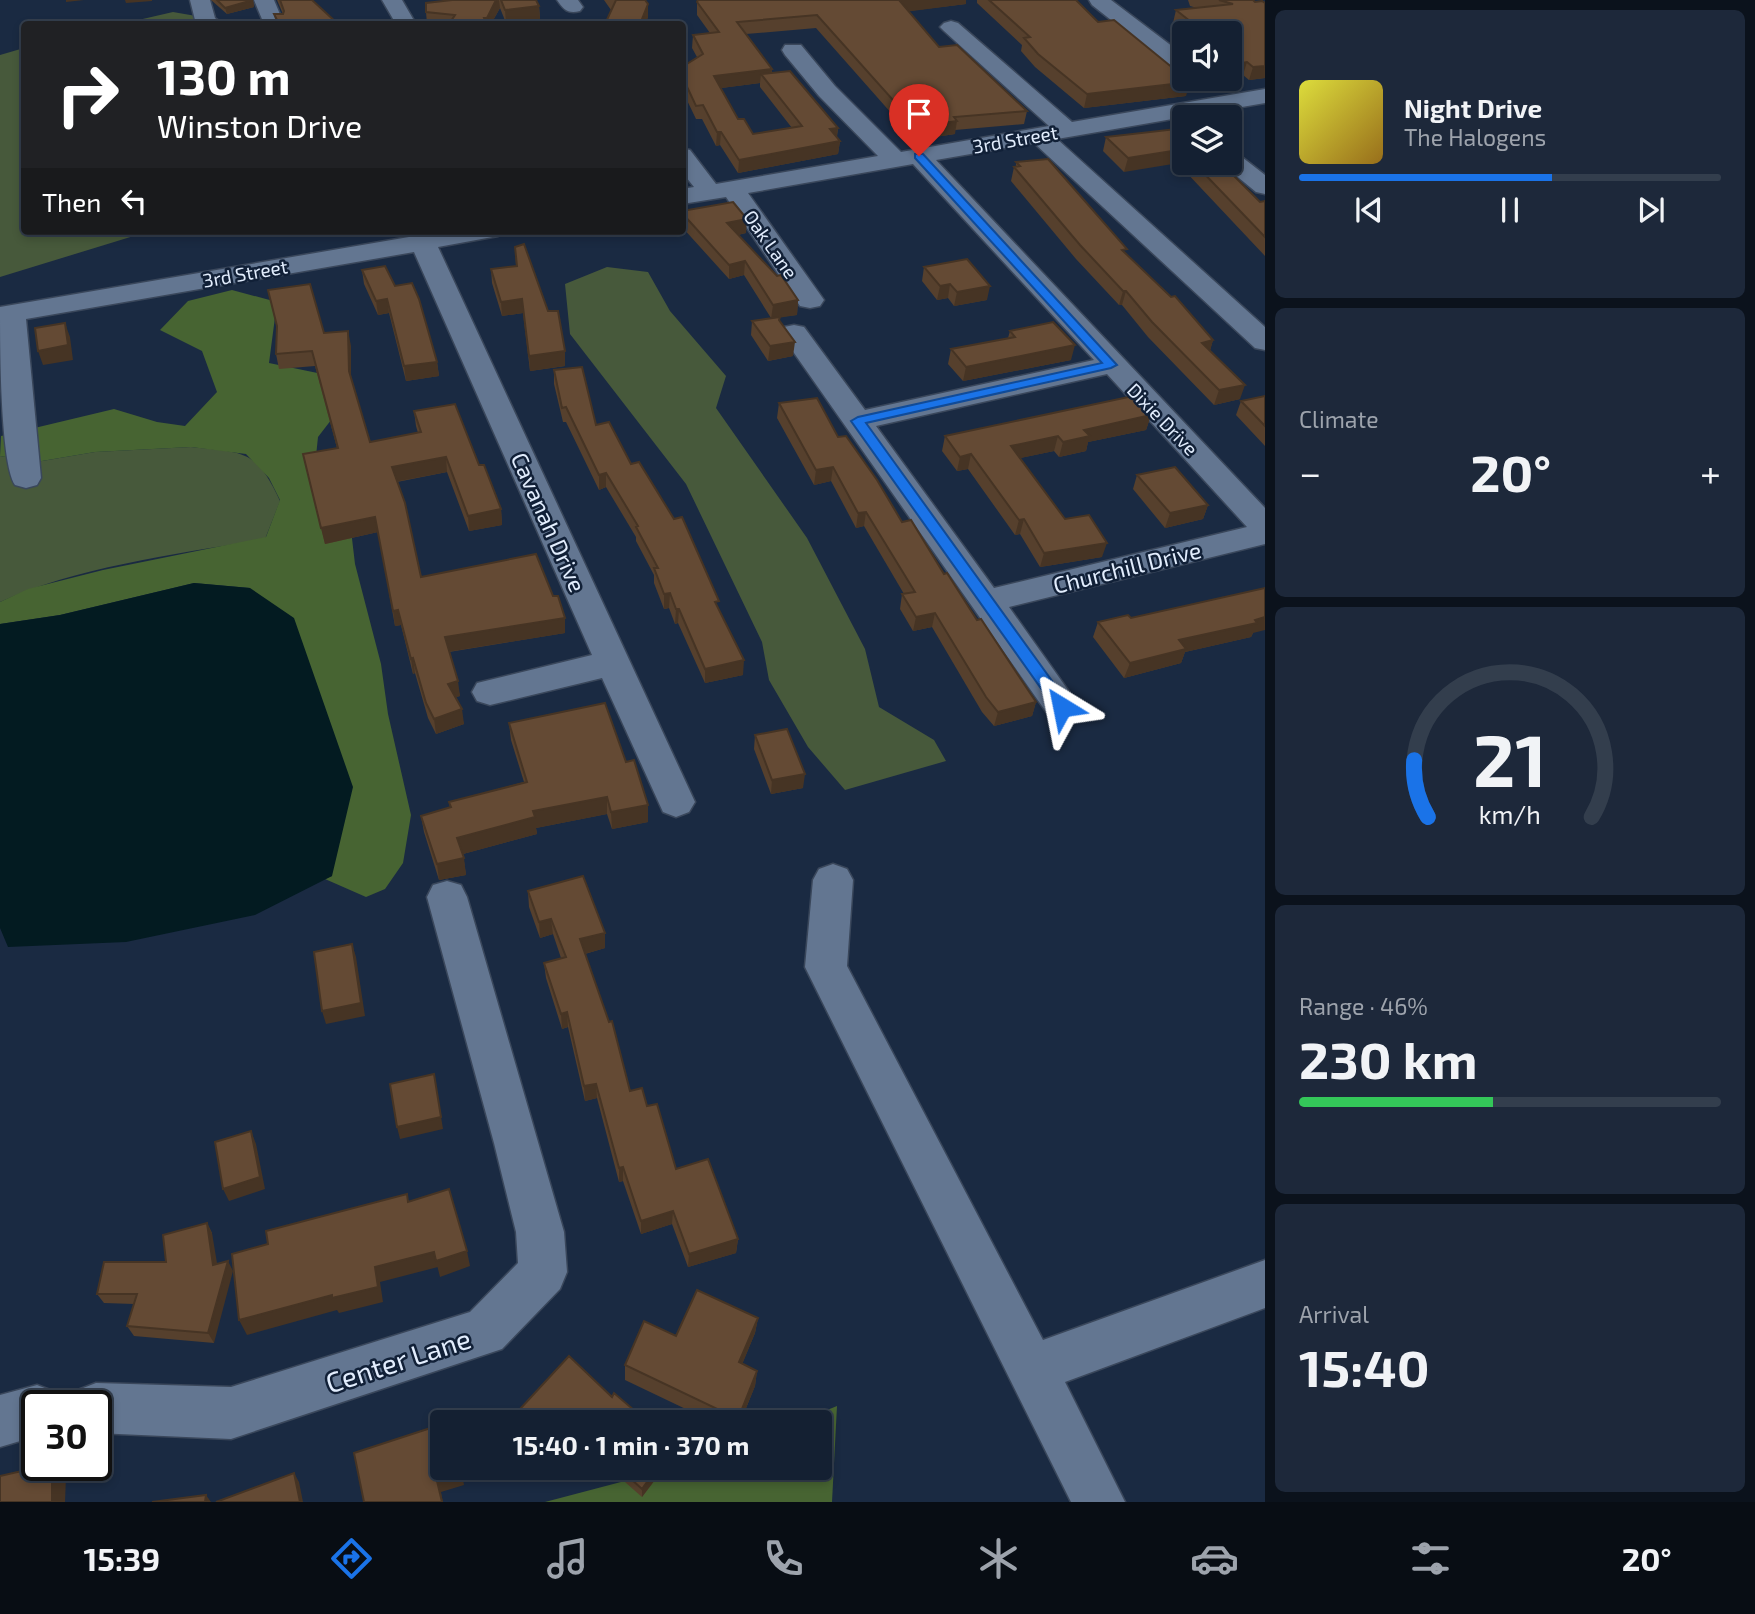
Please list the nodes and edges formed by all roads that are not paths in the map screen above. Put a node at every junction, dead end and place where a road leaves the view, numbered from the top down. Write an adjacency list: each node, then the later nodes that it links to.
1 (200, 0): 5 (street)
2 (264, 0): 6 (street)
3 (392, 0): 7 (street)
4 (1099, 1): 10 (street)
5 (205, 21)
6 (274, 21)
7 (404, 21)
8 (951, 27): 16 (street)
9 (793, 50): 18 (street, Dixie Drive)
10 (1172, 57)
11 (1215, 91): 13 (street)
12 (1265, 96): 13 (street, 3rd Street)
13 (1230, 103): 14 (street, 3rd Street)
14 (1223, 105)
15 (1172, 118): 16 (street, 3rd Street)
16 (1067, 130): 17 (street, 3rd Street)
17 (1039, 135): 18 (street, 3rd Street); 29 (street)
18 (907, 158): 22 (street, 3rd Street); 30 (street, Dixie Drive)
19 (686, 159): 22 (street, Oak Lane)
20 (1242, 169): 21 (street)
21 (1265, 187)
22 (721, 190): 23 (street, 3rd Street); 26 (street, Oak Lane)
23 (686, 196)
24 (467, 235): 25 (street, 3rd Street)
25 (423, 243): 27 (street, 3rd Street); 36 (street, Cavanah Drive)
26 (810, 300)
27 (6, 314): 32 (street)
28 (794, 332): 31 (street)
29 (1265, 342)
30 (1111, 365): 31 (street); 33 (street, Dixie Drive)
31 (858, 421): 35 (street)
32 (26, 478)
33 (1265, 527)
34 (1265, 533): 35 (street, Churchill Drive)
35 (988, 601): 38 (street)
36 (613, 663): 37 (street); 39 (street, Cavanah Drive)
37 (490, 692)
38 (1062, 707)
39 (676, 802)
40 (833, 880): 43 (street)
41 (447, 897): 44 (street, Center Lane)
42 (1265, 1284): 43 (street)
43 (1032, 1369): 47 (street)
44 (112, 1409)
45 (21, 1415): 46 (street)
46 (0, 1421)
47 (1099, 1502)

